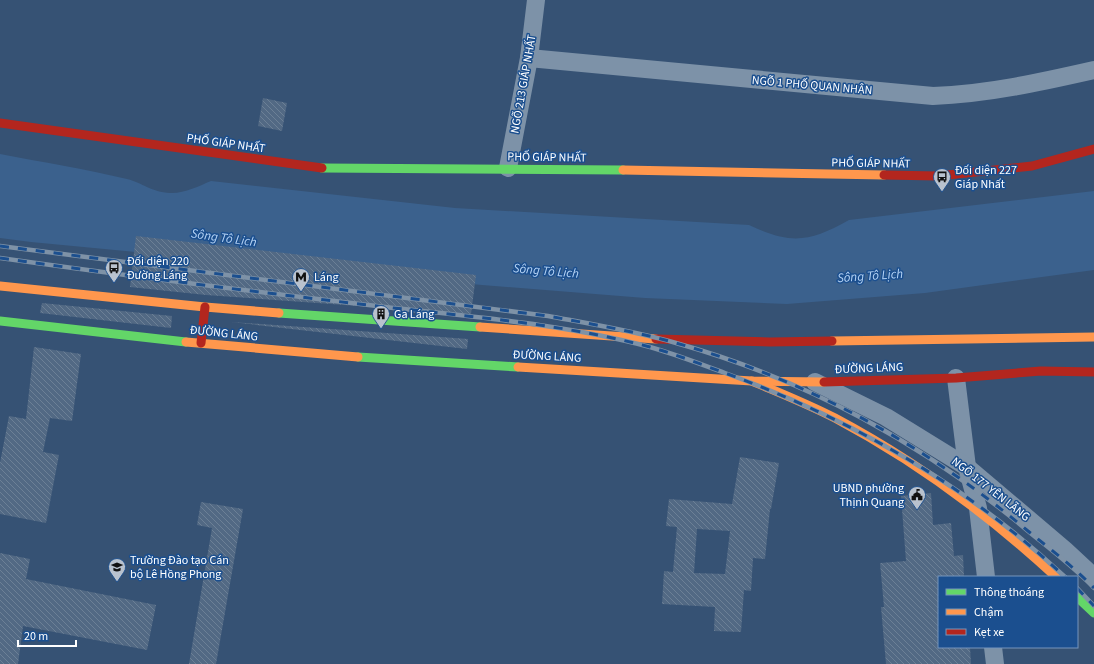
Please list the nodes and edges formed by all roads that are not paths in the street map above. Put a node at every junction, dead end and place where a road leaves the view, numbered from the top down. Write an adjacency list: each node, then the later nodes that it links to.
1 (536, 0): 2 (street, NGÕ 213 GIÁP NHẤT)
2 (528, 58): 3 (street, NGÕ 1 PHỐ QUAN NHÂN); 6 (street, NGÕ 213 GIÁP NHẤT)
3 (1094, 70)
4 (0, 123): 6 (main road, PHỐ GIÁP NHẤT)
5 (1094, 149): 6 (main road, PHỐ GIÁP NHẤT)
6 (508, 168)
7 (0, 286): 8 (main road, ĐƯỜNG LÁNG)
8 (205, 307): 10 (main road, ĐƯỜNG LÁNG); 11 (main road)
9 (0, 321): 11 (main road, ĐƯỜNG LÁNG)
10 (1094, 337)
11 (201, 343): 14 (main road, ĐƯỜNG LÁNG)
12 (1094, 372): 13 (main road, ĐƯỜNG LÁNG)
13 (956, 378): 15 (main road, ĐƯỜNG LÁNG); 16 (street)
14 (752, 381): 15 (main road, ĐƯỜNG LÁNG); 17 (main road)
15 (814, 382): 16 (street, NGÕ 177 YÊN LÃNG)
16 (966, 467): 17 (street); 20 (street, NGÕ 177 YÊN LÃNG)
17 (978, 508): 18 (street); 19 (main road)
18 (986, 576)
19 (1055, 576)
20 (1094, 577)
21 (1078, 598): 22 (main road)
22 (1094, 613)
23 (994, 648): 24 (street)
24 (995, 664)

